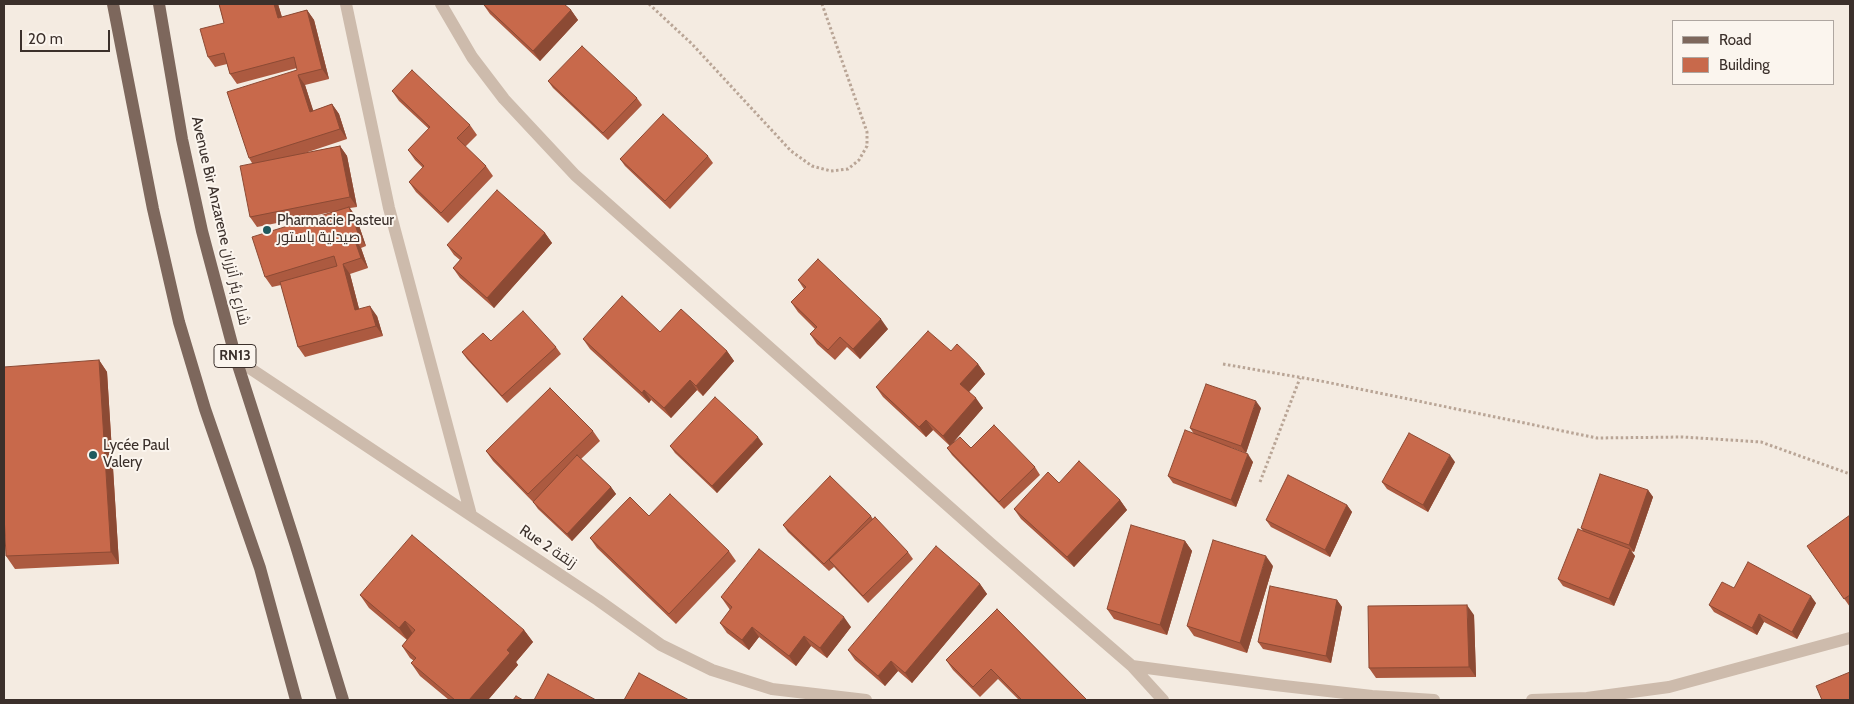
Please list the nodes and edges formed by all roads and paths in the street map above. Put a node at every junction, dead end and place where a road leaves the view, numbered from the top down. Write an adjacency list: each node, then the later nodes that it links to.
1 (113, 4): 15 (main road, RN13)
2 (160, 4): 7 (main road, Avenue Bir Anzarene شارع بئر أنزران / RN13)
3 (346, 4): 12 (street)
4 (441, 4): 14 (street)
5 (649, 4): 6 (path)
6 (822, 4)
7 (236, 359): 12 (street, Rue 2 زنقة); 16 (main road, Avenue Bir Anzarene شارع بئر أنزران / RN13)
8 (1223, 364): 9 (path)
9 (1300, 378): 10 (path); 11 (path)
10 (1850, 474)
11 (1260, 482)
12 (471, 515): 17 (street, Rue 2 زنقة)
13 (1850, 638): 20 (street)
14 (1132, 666): 18 (street); 19 (street)
15 (296, 700)
16 (342, 700)
17 (866, 700)
18 (1163, 700)
19 (1434, 700)
20 (1532, 700)

